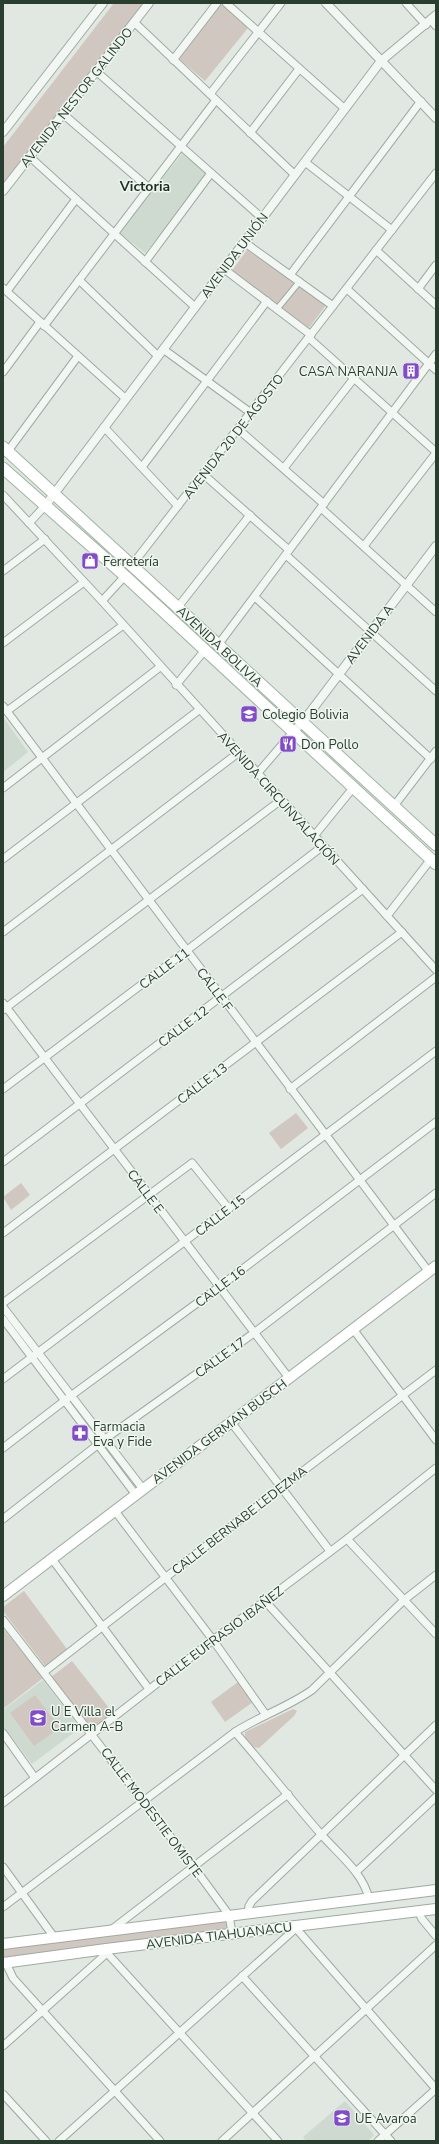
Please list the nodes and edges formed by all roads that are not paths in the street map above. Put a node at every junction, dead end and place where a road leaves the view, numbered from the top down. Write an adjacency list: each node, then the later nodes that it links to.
1 (103, 3): 21 (street)
2 (149, 3): 9 (street, AVENIDA NESTOR GALINDO)
3 (218, 3): 11 (street)
4 (226, 3): 10 (street)
5 (281, 3): 10 (street)
6 (326, 3): 12 (street)
7 (406, 3): 8 (street)
8 (432, 21): 12 (street, AVENIDA UNIÓN)
9 (134, 22): 11 (street); 14 (street, AVENIDA NESTOR GALINDO)
10 (258, 32): 13 (street); 15 (street)
11 (173, 60): 15 (street)
12 (381, 61): 17 (street); 18 (street, AVENIDA UNIÓN)
13 (299, 69): 18 (street); 22 (street)
14 (96, 71): 19 (street, AVENIDA NESTOR GALINDO); 23 (street)
15 (210, 94): 16 (street)
16 (216, 100): 22 (street); 23 (street)
17 (421, 101): 20 (street); 31 (street)
18 (345, 109): 25 (street, AVENIDA UNIÓN)
19 (63, 114): 24 (street, AVENIDA NESTOR GALINDO); 29 (street)
20 (436, 118)
21 (3, 132)
22 (250, 133): 28 (street)
23 (181, 146): 26 (street); 29 (street)
24 (30, 157): 30 (street, AVENIDA NESTOR GALINDO); 32 (street)
25 (305, 162): 28 (street, AVENIDA UNIÓN); 31 (street)
26 (211, 173): 33 (street); 38 (street)
27 (436, 174): 34 (street, AVENIDA 20 DE AGOSTO)
28 (295, 175): 33 (street, AVENIDA UNIÓN)
29 (149, 188): 35 (street)
30 (3, 191)
31 (348, 196): 34 (street); 41 (street)
32 (76, 199): 35 (street); 44 (street)
33 (262, 218): 36 (street, AVENIDA UNIÓN)
34 (392, 230): 37 (street, AVENIDA 20 DE AGOSTO)
35 (114, 234): 38 (street); 42 (street)
36 (244, 242): 40 (street, AVENIDA UNIÓN); 41 (street)
37 (376, 250): 45 (street, AVENIDA 20 DE AGOSTO); 46 (street)
38 (145, 262): 50 (street)
39 (436, 264): 46 (street)
40 (224, 269): 47 (street); 50 (street, AVENIDA UNIÓN)
41 (290, 275): 43 (street)
42 (79, 280): 52 (street); 57 (street)
43 (300, 281): 49 (street); 51 (street)
44 (5, 289): 52 (street)
45 (347, 289): 49 (street, AVENIDA 20 DE AGOSTO); 58 (street)
46 (418, 289): 48 (street)
47 (267, 301): 51 (street); 62 (street)
48 (436, 305)
49 (334, 306): 53 (street, AVENIDA 20 DE AGOSTO)
50 (195, 308): 54 (street, AVENIDA UNIÓN)
51 (277, 309): 53 (street)
52 (42, 324): 56 (street); 59 (street)
53 (310, 336): 61 (street); 65 (street, AVENIDA 20 DE AGOSTO)
54 (164, 349): 57 (street, AVENIDA UNIÓN); 62 (street)
55 (436, 354): 58 (street)
56 (78, 356): 63 (street); 68 (street)
57 (158, 356): 63 (street, AVENIDA UNIÓN)
58 (429, 363): 60 (street); 64 (street)
59 (4, 368)
60 (436, 370)
61 (355, 377): 64 (street); 72 (street)
62 (208, 382): 65 (street); 70 (street)
63 (126, 399): 66 (street, AVENIDA UNIÓN)
64 (394, 412): 69 (street); 78 (street)
65 (251, 413): 67 (street, AVENIDA 20 DE AGOSTO)
66 (104, 427): 70 (street); 74 (street, AVENIDA UNIÓN)
67 (238, 429): 72 (street); 73 (street, AVENIDA 20 DE AGOSTO)
68 (5, 449): 74 (main road, AVENIDA BOLIVIA)
69 (436, 452): 82 (street)
70 (142, 467): 77 (street)
71 (3, 468): 76 (main road, AVENIDA BOLIVIA)
72 (284, 468): 78 (street)
73 (203, 474): 77 (street, AVENIDA 20 DE AGOSTO); 79 (street)
74 (55, 493): 76 (street, AVENIDA UNIÓN); 85 (main road, AVENIDA BOLIVIA)
75 (5, 499): 80 (street, AVENIDA CIRCUNVALACIÓN)
76 (45, 506): 80 (street); 87 (main road, AVENIDA BOLIVIA)
77 (178, 506): 85 (street, AVENIDA 20 DE AGOSTO)
78 (323, 506): 82 (street); 84 (street)
79 (250, 515): 84 (street); 92 (street)
80 (29, 523): 81 (street, AVENIDA CIRCUNVALACIÓN)
81 (45, 539): 86 (street); 88 (street, AVENIDA CIRCUNVALACIÓN)
82 (364, 546): 89 (street)
83 (436, 546): 89 (street, AVENIDA A)
84 (288, 553): 90 (street); 95 (street)
85 (132, 565): 92 (main road, AVENIDA BOLIVIA)
86 (3, 570)
87 (124, 576): 91 (street); 98 (main road, AVENIDA BOLIVIA)
88 (84, 582): 91 (street, AVENIDA CIRCUNVALACIÓN); 96 (street)
89 (406, 585): 93 (street); 95 (street, AVENIDA A)
90 (255, 597): 97 (street); 100 (street)
91 (102, 601): 94 (street, AVENIDA CIRCUNVALACIÓN)
92 (178, 607): 97 (main road, AVENIDA BOLIVIA)
93 (436, 612)
94 (122, 626): 99 (street, AVENIDA CIRCUNVALACIÓN); 103 (street)
95 (371, 632): 100 (street, AVENIDA A); 102 (street)
96 (3, 643)
97 (218, 645): 105 (main road, AVENIDA BOLIVIA)
98 (205, 650): 101 (street); 106 (main road, AVENIDA BOLIVIA)
99 (160, 667): 101 (street, AVENIDA CIRCUNVALACIÓN); 109 (street)
100 (338, 675): 105 (street, AVENIDA A); 110 (street)
101 (176, 685): 104 (street, AVENIDA CIRCUNVALACIÓN)
102 (436, 691)
103 (5, 709): 109 (street, CALLE F)
104 (199, 710): 108 (street, AVENIDA CIRCUNVALACIÓN); 115 (street)
105 (302, 723): 106 (street, AVENIDA A); 116 (main road, AVENIDA BOLIVIA)
106 (293, 732): 111 (street); 113 (main road, AVENIDA BOLIVIA)
107 (436, 751): 110 (street)
108 (238, 753): 111 (street, AVENIDA CIRCUNVALACIÓN); 120 (street)
109 (42, 759): 112 (street); 115 (street, CALLE F)
110 (431, 759): 116 (street)
111 (257, 774): 114 (street, AVENIDA CIRCUNVALACIÓN)
112 (3, 788)
113 (353, 788): 117 (street); 122 (main road, AVENIDA BOLIVIA)
114 (282, 800): 117 (street, AVENIDA CIRCUNVALACIÓN); 124 (street)
115 (76, 804): 120 (street, CALLE F); 121 (street)
116 (394, 806): 118 (main road, AVENIDA BOLIVIA)
117 (314, 836): 119 (street, AVENIDA CIRCUNVALACIÓN)
118 (436, 845)
119 (323, 846): 123 (street, AVENIDA CIRCUNVALACIÓN); 128 (street, CALLE 11)
120 (111, 850): 124 (street, CALLE F); 126 (street)
121 (3, 859)
122 (433, 862): 125 (street)
123 (362, 889): 125 (street, AVENIDA CIRCUNVALACIÓN); 131 (street, CALLE 12)
124 (149, 900): 128 (street, CALLE F); 132 (street)
125 (386, 916): 127 (street, AVENIDA CIRCUNVALACIÓN)
126 (3, 932)
127 (402, 932): 129 (street, AVENIDA CIRCUNVALACIÓN); 133 (street, CALLE 13)
128 (186, 951): 131 (street, CALLE F); 135 (street, CALLE 11)
129 (436, 970)
130 (436, 977): 137 (street)
131 (221, 997): 133 (street, CALLE F); 138 (street, CALLE 12)
132 (4, 1007): 135 (street, CALLE E)
133 (255, 1044): 137 (street, CALLE F); 141 (street, CALLE 13)
134 (436, 1051): 140 (street, CALLE 15)
135 (44, 1058): 136 (street, CALLE 11); 138 (street, CALLE E)
136 (3, 1089)
137 (290, 1089): 140 (street, CALLE F)
138 (80, 1104): 141 (street, CALLE E); 142 (street, CALLE 12)
139 (436, 1122): 143 (street, CALLE 16)
140 (325, 1136): 143 (street, CALLE F); 146 (street, CALLE 15)
141 (114, 1149): 145 (street, CALLE E); 148 (street, CALLE 13)
142 (3, 1162)
143 (359, 1179): 147 (street, CALLE F); 151 (street, CALLE 16)
144 (436, 1193): 147 (street, CALLE 17)
145 (149, 1195): 146 (street); 149 (street, CALLE E); 152 (street)
146 (229, 1209): 149 (street, CALLE 15)
147 (393, 1225): 150 (street, CALLE F); 156 (street, CALLE 17)
148 (3, 1233)
149 (185, 1242): 151 (street, CALLE E); 157 (street, CALLE 15)
150 (432, 1269): 155 (main road, AVENIDA GERMAN BUSCH)
151 (219, 1287): 156 (street, CALLE E); 162 (street, CALLE 16)
152 (3, 1303)
153 (3, 1307): 157 (street)
154 (3, 1319): 158 (street)
155 (353, 1330): 160 (main road, AVENIDA GERMAN BUSCH); 163 (street)
156 (254, 1332): 160 (street, CALLE E); 166 (street, CALLE 17)
157 (38, 1352): 158 (street, CALLE 15); 162 (street)
158 (32, 1357): 161 (street, CALLE 15); 164 (street)
159 (436, 1370): 163 (street, CALLE BERNABE LEDEZMA)
160 (289, 1378): 165 (main road, AVENIDA GERMAN BUSCH)
161 (3, 1379)
162 (72, 1395): 164 (street, CALLE 16); 166 (street)
163 (402, 1395): 167 (street); 171 (street, CALLE BERNABE LEDEZMA)
164 (65, 1400): 168 (street); 169 (street, CALLE 16)
165 (231, 1422): 171 (street); 172 (main road, AVENIDA GERMAN BUSCH)
166 (105, 1439): 168 (street, CALLE 17); 172 (street)
167 (436, 1440)
168 (98, 1444): 172 (street); 174 (street, CALLE 17)
169 (3, 1448)
170 (436, 1468): 175 (street, CALLE EUFRASIO IBAÑEZ)
171 (282, 1486): 176 (street); 179 (street, CALLE BERNABE LEDEZMA)
172 (140, 1492): 173 (main road, AVENIDA GERMAN BUSCH)
173 (114, 1511): 177 (main road, AVENIDA GERMAN BUSCH); 179 (street)
174 (3, 1519)
175 (347, 1539): 176 (street, CALLE EUFRASIO IBAÑEZ); 181 (street)
176 (330, 1551): 182 (street, CALLE EUFRASIO IBAÑEZ)
177 (52, 1559): 180 (main road, AVENIDA GERMAN BUSCH); 184 (street)
178 (436, 1575): 181 (street)
179 (166, 1577): 184 (street, CALLE BERNABE LEDEZMA); 186 (street)
180 (3, 1596)
181 (404, 1600): 185 (street); 188 (street)
182 (265, 1601): 186 (street, CALLE EUFRASIO IBAÑEZ); 188 (street)
183 (3, 1620): 187 (street, CALLE MODESTIE OMISTE)
184 (101, 1626): 187 (street, CALLE BERNABE LEDEZMA); 189 (street)
185 (436, 1634)
186 (213, 1640): 189 (street, CALLE EUFRASIO IBAÑEZ); 190 (street)
187 (44, 1672): 194 (street, CALLE MODESTIE OMISTE)
188 (330, 1673): 190 (street); 195 (street)
189 (149, 1689): 194 (street, CALLE EUFRASIO IBAÑEZ)
190 (266, 1715): 192 (street)
191 (436, 1725): 195 (street)
192 (235, 1732): 198 (street); 200 (street)
193 (3, 1733): 196 (street)
194 (92, 1733): 196 (street, CALLE EUFRASIO IBAÑEZ); 200 (street, CALLE MODESTIE OMISTE)
195 (404, 1755): 197 (street); 202 (street)
196 (35, 1778): 201 (street, CALLE EUFRASIO IBAÑEZ)
197 (436, 1790)
198 (288, 1794): 202 (street); 203 (street)
199 (436, 1797): 205 (street)
200 (143, 1802): 203 (street, CALLE MODESTIE OMISTE); 207 (street)
201 (3, 1803)
202 (321, 1834): 205 (street); 212 (street)
203 (193, 1866): 213 (street, CALLE MODESTIE OMISTE); 215 (street)
204 (3, 1867): 207 (street)
205 (356, 1872): 208 (street)
206 (436, 1890): 208 (main road, AVENIDA TIAHUANACU)
207 (22, 1893): 209 (street); 218 (street)
208 (369, 1899): 212 (main road, AVENIDA TIAHUANACU)
209 (3, 1908)
210 (436, 1909): 211 (main road, AVENIDA TIAHUANACU)
211 (418, 1911): 214 (main road, AVENIDA TIAHUANACU); 217 (street)
212 (248, 1912): 213 (main road, AVENIDA TIAHUANACU)
213 (229, 1915): 215 (main road, AVENIDA TIAHUANACU); 216 (street, CALLE MODESTIE OMISTE)
214 (294, 1928): 216 (main road, AVENIDA TIAHUANACU); 223 (street); 224 (street)
215 (111, 1930): 218 (main road, AVENIDA TIAHUANACU)
216 (232, 1933): 221 (main road, AVENIDA TIAHUANACU)
217 (436, 1936)
218 (54, 1937): 219 (main road, AVENIDA TIAHUANACU)
219 (3, 1944)
220 (436, 1945): 224 (street)
221 (106, 1951): 222 (main road, AVENIDA TIAHUANACU); 225 (street); 226 (street)
222 (4, 1963): 225 (street)
223 (242, 1976): 226 (street); 228 (street)
224 (365, 2010): 228 (street); 229 (street)
225 (42, 2011): 227 (street); 230 (street)
226 (180, 2033): 230 (street); 232 (street)
227 (3, 2046)
228 (315, 2056): 232 (street); 233 (street)
229 (436, 2089): 233 (street)
230 (114, 2092): 235 (street); 236 (street)
231 (3, 2094): 234 (street)
232 (252, 2113): 237 (street); 238 (street)
233 (385, 2134): 239 (street); 240 (street)
234 (46, 2141)
235 (59, 2141)
236 (160, 2141)
237 (222, 2141)
238 (278, 2141)
239 (378, 2141)
240 (391, 2141)

